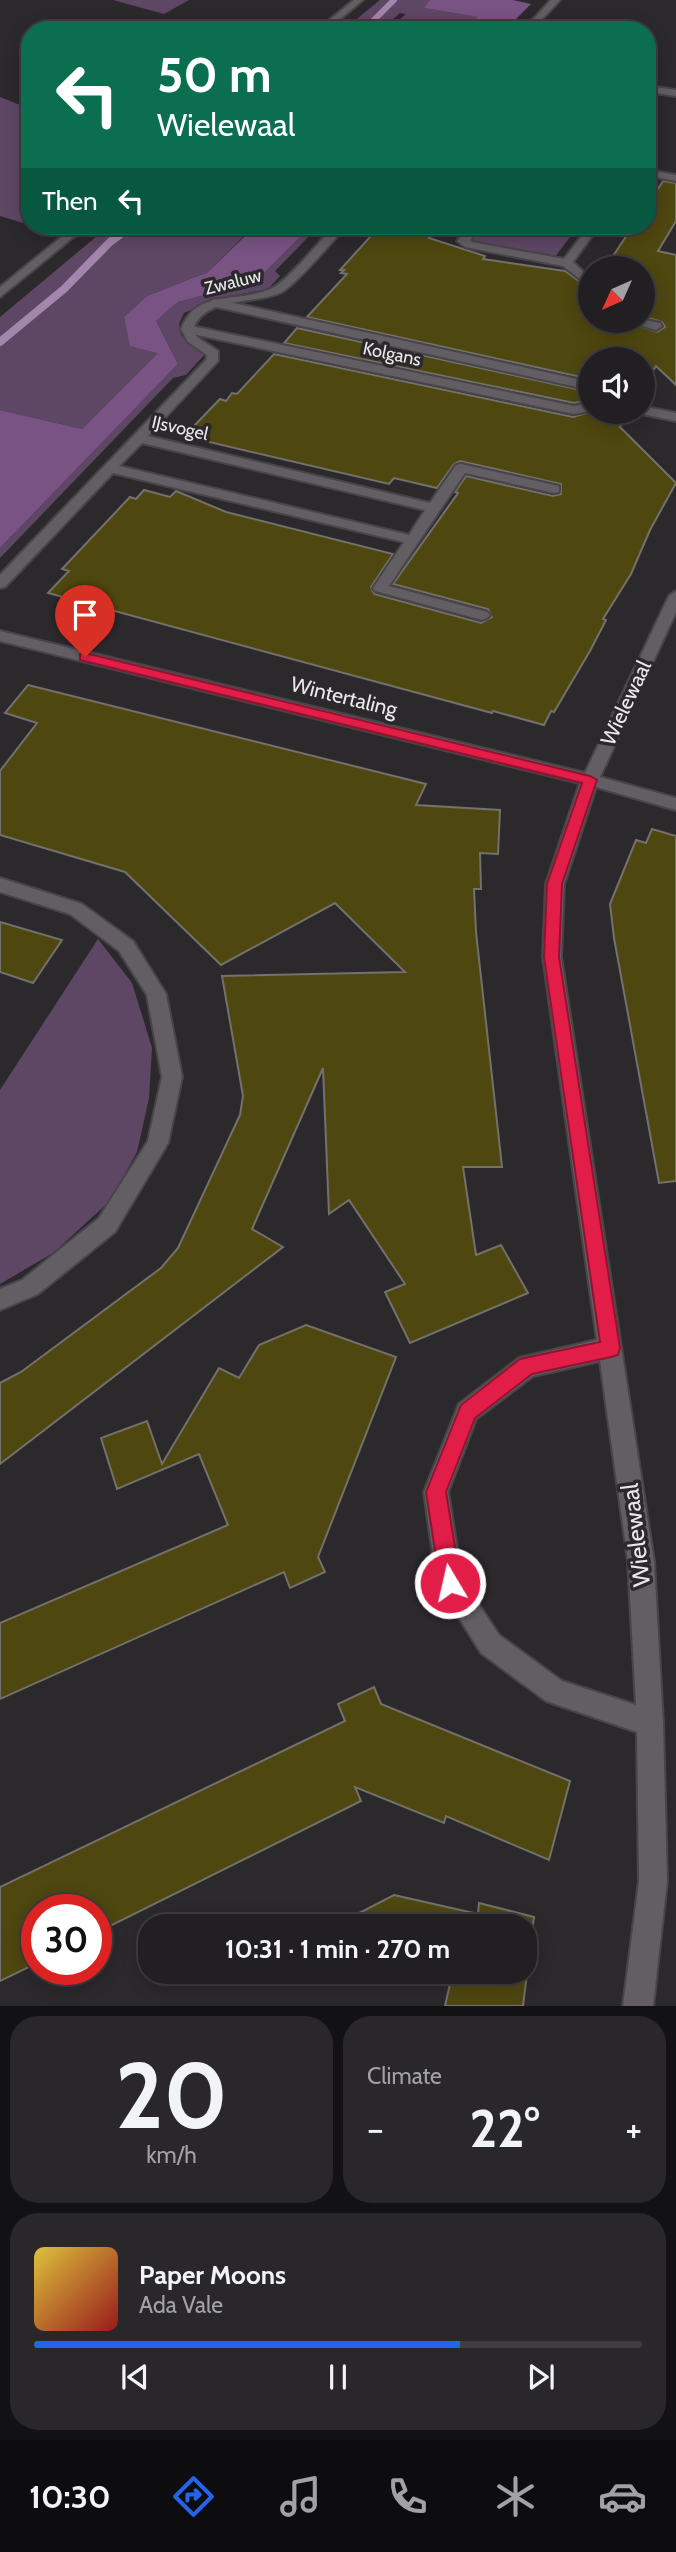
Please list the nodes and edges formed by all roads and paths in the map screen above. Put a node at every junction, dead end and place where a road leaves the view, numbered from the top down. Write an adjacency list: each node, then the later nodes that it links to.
1 (359, 0): 3 (street)
2 (556, 0): 4 (street)
3 (332, 21)
4 (536, 21)
5 (656, 90): 6 (street)
6 (676, 93)
7 (656, 174): 8 (street)
8 (676, 177)
9 (70, 235): 15 (street)
10 (331, 235): 16 (street, Zwaluw)
11 (468, 235): 13 (street)
12 (587, 235): 13 (street)
13 (567, 263): 14 (street)
14 (578, 273)
15 (0, 293)
16 (216, 303): 17 (street, Zwaluw); 18 (street, Kolgans)
17 (187, 329): 19 (street, Kolgans); 22 (street)
18 (578, 383)
19 (578, 409)
20 (655, 413): 21 (street)
21 (676, 417)
22 (139, 438): 23 (street, IJsvogel); 25 (street, IJsvogel)
23 (110, 468): 26 (street); 27 (street)
24 (554, 489): 25 (street)
25 (434, 508): 26 (street)
26 (412, 540): 29 (street)
27 (0, 584)
28 (676, 596): 31 (street, Wielewaal)
29 (482, 615)
30 (2, 640): 31 (street, Wintertaling)
31 (590, 780): 32 (street, Wintertaling); 35 (street, Wielewaal)
32 (676, 804)
33 (0, 885): 34 (street)
34 (0, 1300)
35 (611, 1348): 36 (street, Wielewaal); 36 (street)
36 (650, 1723): 37 (street, Wielewaal)
37 (638, 2006)

